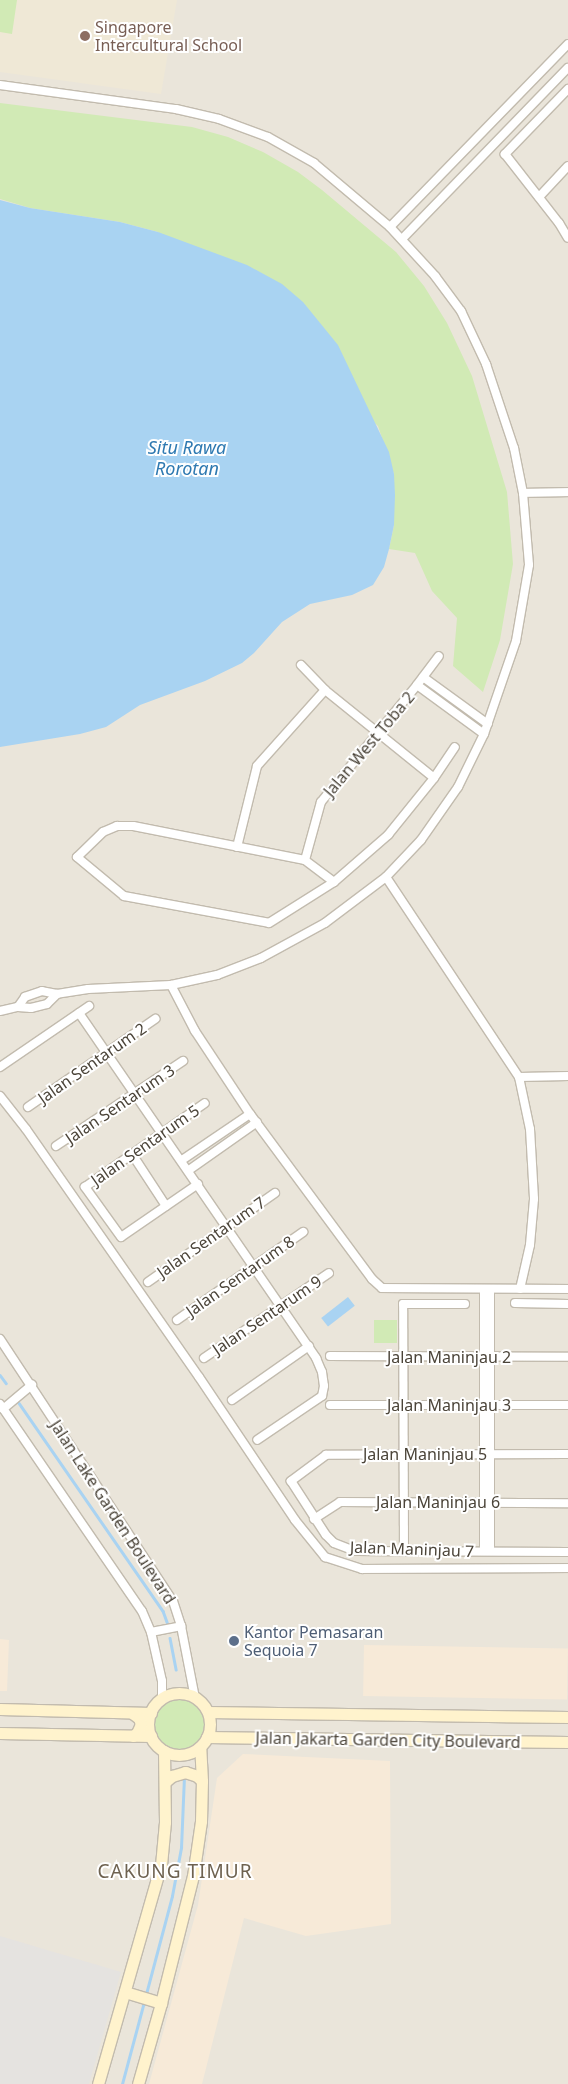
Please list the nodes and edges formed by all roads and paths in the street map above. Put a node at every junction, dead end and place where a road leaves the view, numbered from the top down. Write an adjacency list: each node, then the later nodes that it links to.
1 (568, 44): 7 (street)
2 (568, 68): 9 (street)
3 (0, 86): 7 (street)
4 (568, 89): 6 (street)
5 (568, 166): 6 (street)
6 (539, 197): 8 (street)
7 (390, 228): 9 (street)
8 (568, 238)
9 (402, 239): 11 (street)
10 (568, 492): 11 (street)
11 (523, 493): 17 (street)
12 (439, 656): 14 (street, Jalan West Toba 2)
13 (301, 665): 16 (street)
14 (423, 677): 15 (street, Jalan West Toba 2); 17 (street)
15 (418, 685): 18 (street, Jalan West Toba 2); 19 (street)
16 (325, 690): 18 (street); 22 (street)
17 (488, 724): 19 (street)
18 (378, 734): 21 (street); 23 (street, Jalan West Toba 2)
19 (484, 734): 24 (street)
20 (455, 747): 21 (street)
21 (434, 778): 25 (street)
22 (238, 847): 23 (street); 25 (street)
23 (305, 860): 25 (street)
24 (386, 877): 26 (street); 37 (street)
25 (334, 882)
26 (172, 985): 27 (street); 42 (street)
27 (57, 994): 29 (street); 29 (street)
28 (89, 1006): 31 (street)
29 (18, 1007): 30 (street)
30 (0, 1011)
31 (79, 1013): 33 (street); 35 (street)
32 (155, 1019): 33 (street, Jalan Sentarum 2)
33 (107, 1052): 38 (street); 41 (street, Jalan Sentarum 2)
34 (183, 1061): 38 (street, Jalan Sentarum 3)
35 (0, 1067)
36 (568, 1076): 37 (street)
37 (519, 1077): 58 (street)
38 (135, 1093): 44 (street); 45 (street, Jalan Sentarum 3)
39 (0, 1096): 91 (street)
40 (205, 1103): 44 (street, Jalan Sentarum 5)
41 (28, 1107)
42 (250, 1114): 43 (street); 47 (street)
43 (257, 1122): 48 (street); 57 (street)
44 (162, 1133): 46 (street, Jalan Sentarum 5); 47 (street)
45 (56, 1146)
46 (132, 1154): 51 (street); 51 (street, Jalan Sentarum 5)
47 (182, 1160): 48 (street)
48 (189, 1170): 49 (street)
49 (198, 1184): 51 (street); 52 (street)
50 (275, 1193): 52 (street, Jalan Sentarum 7)
51 (166, 1206)
52 (227, 1226): 54 (street); 56 (street, Jalan Sentarum 7)
53 (303, 1232): 54 (street, Jalan Sentarum 8)
54 (254, 1266): 63 (street); 64 (street, Jalan Sentarum 8)
55 (329, 1273): 63 (street, Jalan Sentarum 9)
56 (148, 1282)
57 (487, 1289): 58 (street); 69 (street)
58 (520, 1289): 59 (street)
59 (568, 1289)
60 (465, 1304): 68 (street)
61 (516, 1304): 62 (street)
62 (568, 1304)
63 (281, 1306): 66 (street); 71 (street, Jalan Sentarum 9)
64 (178, 1320)
65 (0, 1339): 72 (street, Jalan Lake Garden Boulevard)
66 (308, 1346): 73 (street); 79 (street)
67 (330, 1356): 68 (street, Jalan Maninjau 2)
68 (403, 1356): 69 (street, Jalan Maninjau 2); 75 (street)
69 (487, 1357): 70 (street, Jalan Maninjau 2); 76 (street)
70 (568, 1357)
71 (204, 1358)
72 (32, 1385): 78 (street); 92 (street, Jalan Lake Garden Boulevard)
73 (232, 1400)
74 (330, 1405): 75 (street, Jalan Maninjau 3)
75 (403, 1405): 76 (street, Jalan Maninjau 3); 80 (street)
76 (487, 1405): 77 (street, Jalan Maninjau 3); 81 (street)
77 (568, 1405)
78 (2, 1407): 93 (street, Jalan Lake Garden Boulevard)
79 (257, 1440)
80 (404, 1454): 81 (street, Jalan Maninjau 5); 83 (street, Jalan Maninjau 5); 84 (street)
81 (487, 1454): 82 (street, Jalan Maninjau 5); 85 (street)
82 (568, 1454)
83 (291, 1481): 87 (street, Jalan Maninjau 7)
84 (404, 1502): 85 (street, Jalan Maninjau 6); 87 (street, Jalan Maninjau 6); 88 (street)
85 (487, 1502): 86 (street, Jalan Maninjau 6); 89 (street)
86 (568, 1503)
87 (314, 1518): 88 (street, Jalan Maninjau 7)
88 (404, 1551): 89 (street, Jalan Maninjau 7)
89 (487, 1551): 90 (street, Jalan Maninjau 7)
90 (568, 1552)
91 (568, 1568)
92 (181, 1626): 93 (street); 95 (street, Jalan Lake Garden Boulevard)
93 (151, 1632): 94 (street, Jalan Lake Garden Boulevard)
94 (162, 1698): 95 (street); 99 (street)
95 (195, 1698): 97 (street)
96 (0, 1709): 98 (street)
97 (208, 1712): 100 (street, Jalan Jakarta Garden City Boulevard); 104 (street)
98 (132, 1713): 99 (street); 102 (street)
99 (151, 1713): 103 (street)
100 (568, 1717)
101 (0, 1733): 102 (street)
102 (133, 1736): 103 (street)
103 (151, 1736): 107 (street)
104 (208, 1737): 105 (street, Jalan Jakarta Garden City Boulevard); 106 (street)
105 (568, 1742)
106 (200, 1747): 107 (street); 109 (street)
107 (164, 1750): 108 (street)
108 (166, 1781): 109 (street); 110 (street)
109 (202, 1781): 111 (street)
110 (129, 1994): 111 (street); 112 (street)
111 (157, 2002): 113 (street)
112 (98, 2084)
113 (138, 2084)

